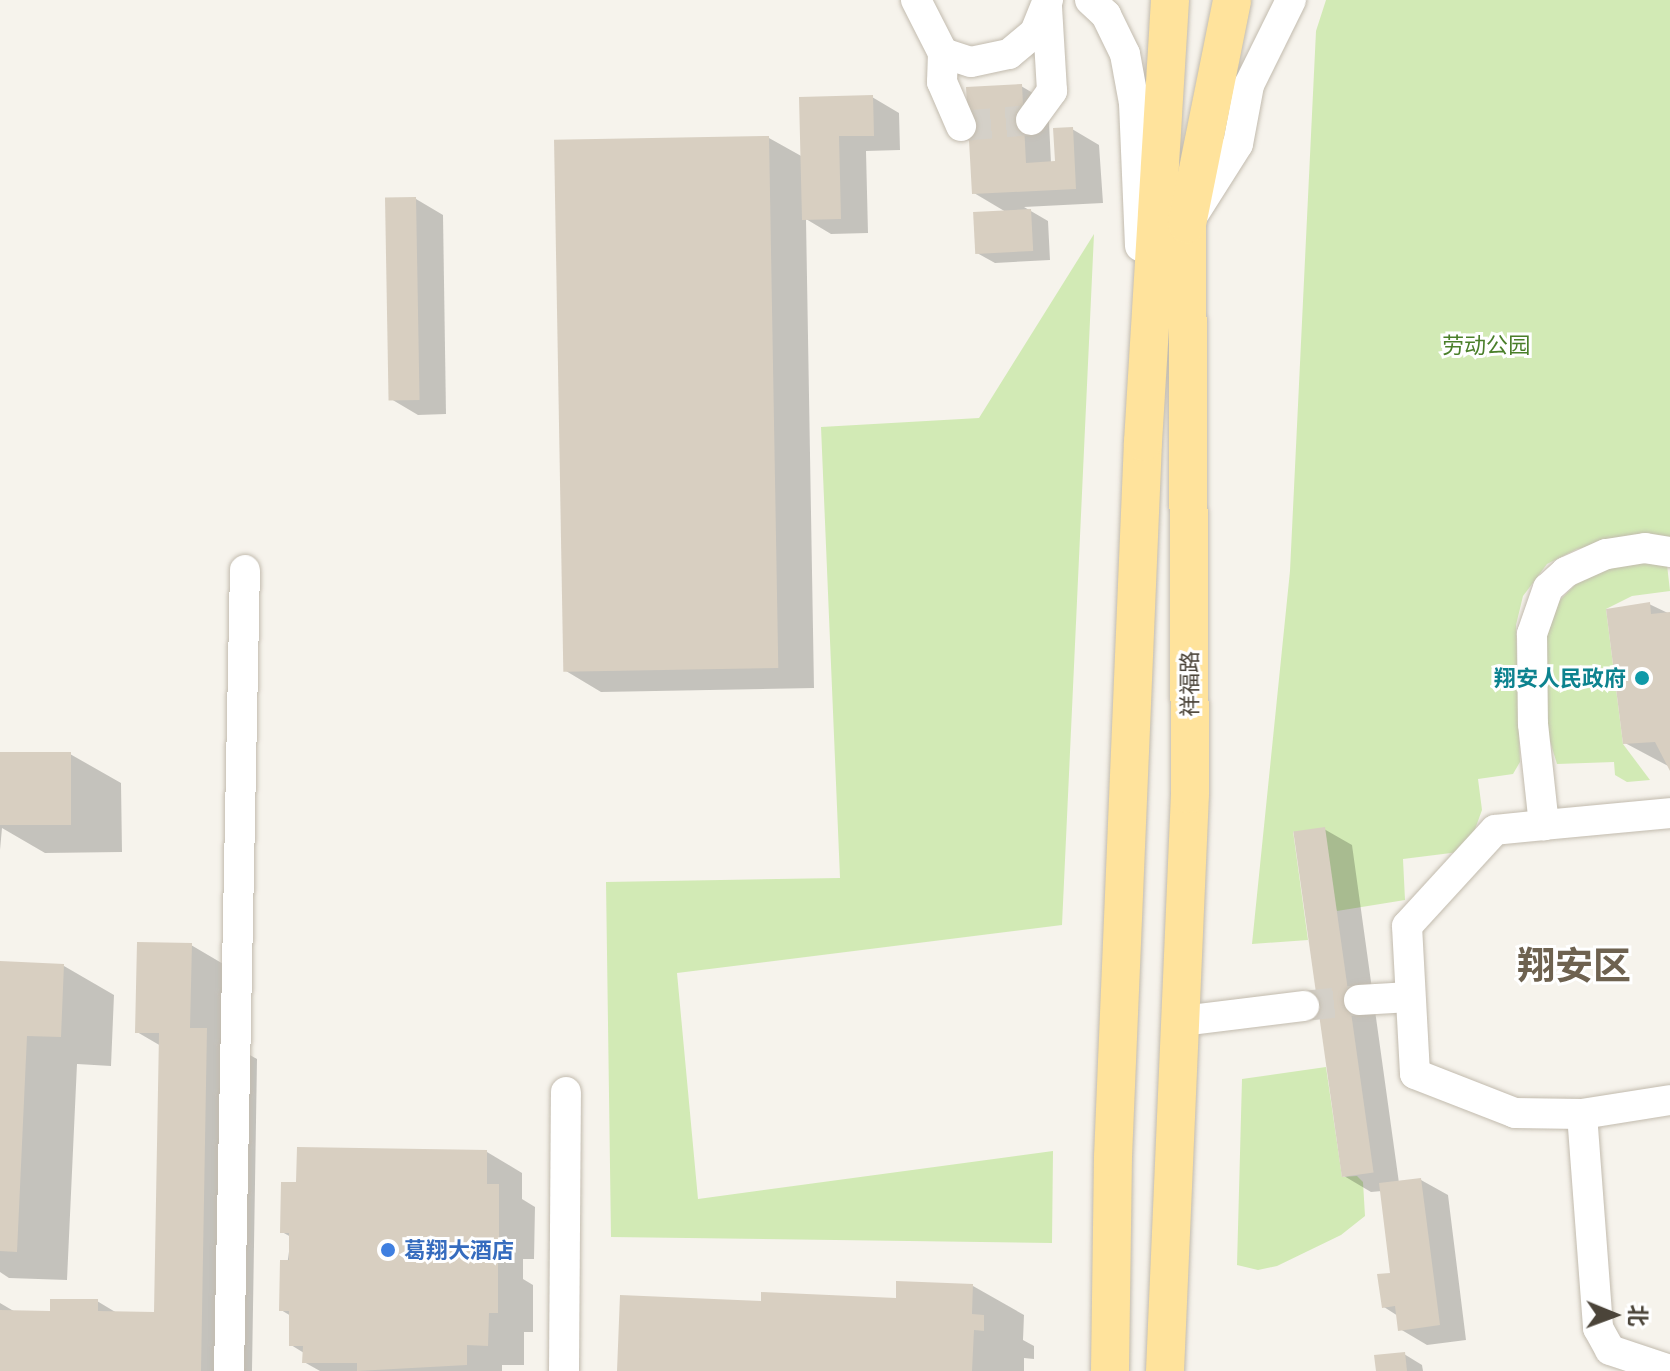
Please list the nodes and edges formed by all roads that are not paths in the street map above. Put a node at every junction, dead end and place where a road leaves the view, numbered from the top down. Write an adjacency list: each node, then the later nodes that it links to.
1 (916, 0): 7 (street)
2 (1090, 0): 11 (street)
3 (1170, 0): 11 (main road)
4 (1232, 0): 10 (main road, 祥福路)
5 (1291, 0): 10 (street)
6 (1047, 3): 7 (street); 8 (street)
7 (943, 53): 9 (street)
8 (1031, 120)
9 (961, 126)
10 (1187, 224): 19 (main road, 祥福路)
11 (1150, 329): 23 (main road)
12 (1670, 552): 15 (street)
13 (245, 570): 25 (street)
14 (1670, 813): 15 (street)
15 (1544, 825): 16 (street)
16 (1410, 997): 17 (street); 22 (street)
17 (1359, 1000)
18 (1304, 1006): 19 (street)
19 (1182, 1021): 28 (main road, 祥福路)
20 (566, 1092): 26 (street)
21 (1670, 1100): 22 (street)
22 (1582, 1114): 24 (street)
23 (1110, 1352): 27 (street)
24 (1670, 1370)
25 (229, 1371)
26 (564, 1371)
27 (1088, 1371)
28 (1165, 1371)

